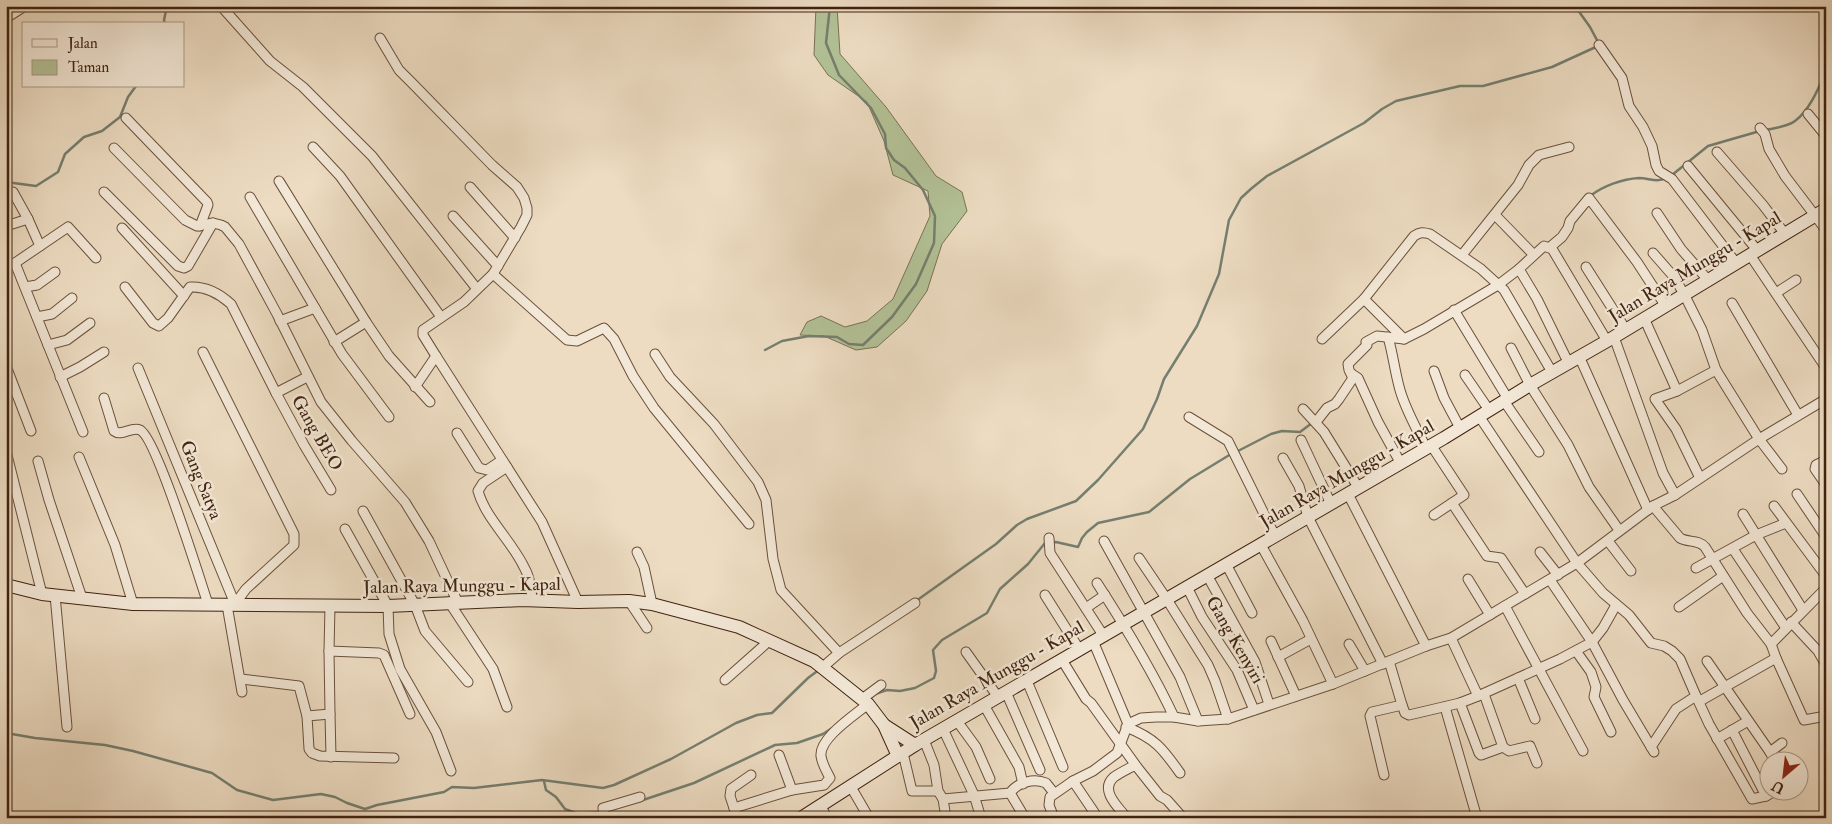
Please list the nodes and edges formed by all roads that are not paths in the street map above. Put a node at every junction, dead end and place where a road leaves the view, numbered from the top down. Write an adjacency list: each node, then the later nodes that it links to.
1 (26, 6): 3 (street)
2 (221, 6): 50 (street)
3 (6, 18)
4 (380, 38): 31 (street)
5 (1599, 45): 39 (street)
6 (1808, 114): 9 (street)
7 (126, 118): 27 (street)
8 (1764, 135): 20 (street)
9 (1826, 136)
10 (313, 147): 61 (street)
11 (1569, 147): 22 (street)
12 (114, 148): 27 (street)
13 (1717, 152): 30 (street)
14 (1688, 166): 35 (street)
15 (279, 180): 64 (street)
16 (470, 187): 31 (street)
17 (13, 192): 24 (street)
18 (104, 192): 25 (street)
19 (250, 197): 58 (street)
20 (1820, 212): 29 (street); 30 (street, Jalan Raya Munggu - Kapal)
21 (1657, 213): 45 (street)
22 (1495, 215): 36 (street); 37 (street)
23 (453, 216): 43 (street)
24 (28, 219): 26 (street); 32 (street)
25 (213, 223): 27 (street); 63 (street)
26 (6, 226)
27 (200, 226)
28 (122, 228): 53 (street)
29 (1826, 230)
30 (1785, 234): 35 (street, Jalan Raya Munggu - Kapal)
31 (515, 238): 43 (street)
32 (40, 246): 38 (street); 40 (street)
33 (1551, 247): 36 (street); 57 (street); 70 (street)
34 (1654, 252): 52 (street)
35 (1754, 252): 39 (street, Jalan Raya Munggu - Kapal); 51 (street)
36 (1533, 254): 42 (street)
37 (1462, 255): 47 (street); 55 (street)
38 (96, 258)
39 (1736, 263): 45 (street, Jalan Raya Munggu - Kapal)
40 (11, 264): 48 (street)
41 (1586, 267): 66 (street)
42 (1519, 269): 47 (street); 79 (street)
43 (495, 270): 50 (street); 136 (street)
44 (55, 272): 48 (street)
45 (1708, 280): 52 (street, Jalan Raya Munggu - Kapal)
46 (1796, 280): 51 (street)
47 (1498, 285): 59 (street); 85 (street)
48 (25, 287): 60 (street)
49 (125, 287): 53 (street)
50 (478, 289): 61 (street)
51 (1776, 293): 82 (street)
52 (1684, 294): 57 (street, Jalan Raya Munggu - Kapal); 83 (street)
53 (184, 296): 94 (street, Gang BEO)
54 (72, 298): 60 (street)
55 (1364, 299): 68 (street); 69 (street)
56 (1732, 303): 101 (street)
57 (1665, 305): 62 (street, Jalan Raya Munggu - Kapal)
58 (315, 308): 63 (street); 71 (street)
59 (1454, 310): 68 (street); 97 (street)
60 (36, 317): 72 (street)
61 (441, 317): 77 (street)
62 (1644, 318): 66 (street, Jalan Raya Munggu - Kapal); 93 (street)
63 (280, 321): 89 (street)
64 (366, 322): 71 (street); 92 (street)
65 (90, 323): 72 (street)
66 (1626, 330): 70 (street, Jalan Raya Munggu - Kapal)
67 (1388, 337): 68 (street); 86 (street); 111 (street)
68 (1404, 338)
69 (1322, 339)
70 (1610, 339): 78 (street, Jalan Raya Munggu - Kapal); 126 (street)
71 (334, 342): 103 (street)
72 (48, 345): 88 (street)
73 (1511, 348): 91 (street)
74 (104, 352): 88 (street)
75 (203, 352): 178 (street)
76 (655, 354): 206 (street)
77 (436, 356): 92 (street); 119 (street)
78 (1579, 356): 79 (street, Jalan Raya Munggu - Kapal); 130 (street)
79 (1568, 362): 85 (street, Jalan Raya Munggu - Kapal)
80 (6, 366): 90 (street)
81 (138, 368): 178 (street, Gang Satya)
82 (1826, 368)
83 (1716, 370): 93 (street); 109 (street)
84 (1434, 371): 105 (street)
85 (1552, 372): 91 (street, Jalan Raya Munggu - Kapal)
86 (1352, 374): 104 (street); 118 (street)
87 (1465, 374): 100 (street)
88 (60, 377): 107 (street)
89 (307, 377): 94 (street); 173 (street)
90 (10, 384): 106 (street)
91 (1530, 384): 97 (street, Jalan Raya Munggu - Kapal); 138 (street)
92 (415, 387): 98 (street)
93 (1677, 391): 121 (street)
94 (276, 393): 123 (street, Gang BEO)
95 (104, 398): 176 (street)
96 (1826, 399): 101 (street)
97 (1506, 400): 100 (street, Jalan Raya Munggu - Kapal); 113 (street)
98 (430, 402)
99 (1302, 409): 104 (street)
100 (1484, 413): 105 (street, Jalan Raya Munggu - Kapal); 151 (street)
101 (1798, 415): 109 (street)
102 (1189, 417): 140 (street)
103 (389, 418)
104 (1316, 422): 124 (street)
105 (1460, 428): 111 (street, Jalan Raya Munggu - Kapal)
106 (31, 431)
107 (82, 432)
108 (457, 433): 119 (street)
109 (1759, 439): 120 (street); 121 (street)
110 (1301, 440): 128 (street)
111 (1428, 447): 118 (street, Jalan Raya Munggu - Kapal); 127 (street)
112 (6, 451): 164 (street)
113 (1539, 452)
114 (79, 457): 175 (street)
115 (1283, 458): 134 (street)
116 (1826, 460): 122 (street)
117 (38, 461): 168 (street)
118 (1400, 462): 124 (street, Jalan Raya Munggu - Kapal)
119 (504, 464): 170 (street); 172 (street)
120 (1782, 469)
121 (1700, 478): 126 (street)
122 (1826, 486)
123 (331, 490)
124 (1353, 490): 128 (street, Jalan Raya Munggu - Kapal); 201 (street)
125 (1797, 494): 141 (street)
126 (1674, 495): 130 (street)
127 (1452, 503): 133 (street); 165 (street)
128 (1332, 504): 134 (street, Jalan Raya Munggu - Kapal)
129 (1774, 506): 135 (street)
130 (1651, 508): 138 (street); 150 (street)
131 (363, 511): 182 (street)
132 (1743, 514): 139 (street)
133 (1434, 515)
134 (1308, 517): 140 (street, Jalan Raya Munggu - Kapal); 211 (street)
135 (1786, 523): 139 (street); 157 (street)
136 (748, 524)
137 (345, 529): 181 (street)
138 (1619, 530): 144 (street)
139 (1756, 535): 146 (street); 186 (street)
140 (1275, 536): 145 (street, Jalan Raya Munggu - Kapal)
141 (1826, 537)
142 (1050, 538): 185 (street)
143 (1104, 541): 187 (street)
144 (1608, 541): 151 (street); 154 (street)
145 (1261, 545): 152 (street, Jalan Raya Munggu - Kapal); 195 (street)
146 (1733, 549): 150 (street); 191 (street)
147 (637, 552): 177 (street)
148 (1540, 552): 158 (street)
149 (1138, 558): 169 (street)
150 (1712, 558): 153 (street); 156 (street)
151 (1577, 563): 158 (street); 179 (street)
152 (1226, 564): 155 (street, Jalan Raya Munggu - Kapal); 188 (street)
153 (1696, 568)
154 (1631, 571)
155 (1207, 575): 162 (street, Jalan Raya Munggu - Kapal); 231 (street)
156 (1723, 576): 184 (street); 200 (street)
157 (1826, 576)
158 (1554, 578): 165 (street); 198 (street)
159 (1468, 579): 189 (street)
160 (1097, 583): 167 (street)
161 (6, 585): 164 (street, Jalan Raya Munggu - Kapal)
162 (1186, 587): 169 (street, Jalan Raya Munggu - Kapal); 236 (street, Gang Kenyiri)
163 (1826, 588): 186 (street)
164 (48, 594): 168 (street, Jalan Raya Munggu - Kapal); 249 (street)
165 (1525, 594): 183 (street)
166 (1045, 595): 202 (street)
167 (1105, 595): 185 (street); 190 (street)
168 (82, 598): 175 (street, Jalan Raya Munggu - Kapal)
169 (1166, 598): 187 (street, Jalan Raya Munggu - Kapal); 242 (street)
170 (532, 600): 172 (street, Jalan Raya Munggu - Kapal); 173 (street, Jalan Raya Munggu - Kapal)
171 (629, 601): 172 (street, Jalan Raya Munggu - Kapal); 177 (street, Jalan Raya Munggu - Kapal); 192 (street)
172 (578, 602)
173 (453, 603): 182 (street, Jalan Raya Munggu - Kapal); 234 (street)
174 (915, 603): 206 (street)
175 (133, 604): 176 (street, Jalan Raya Munggu - Kapal)
176 (208, 604): 178 (street, Jalan Raya Munggu - Kapal)
177 (652, 604): 196 (street, Jalan Raya Munggu - Kapal)
178 (231, 605): 180 (street, Jalan Raya Munggu - Kapal); 217 (street, Gang Satya)
179 (1616, 605): 198 (street); 228 (street)
180 (330, 606): 181 (street, Jalan Raya Munggu - Kapal); 203 (street)
181 (388, 606): 182 (street, Jalan Raya Munggu - Kapal); 268 (street)
182 (415, 606): 220 (street)
183 (1506, 606): 189 (street); 214 (street)
184 (1679, 607)
185 (1086, 608): 193 (street)
186 (1804, 610): 191 (street)
187 (1144, 611): 190 (street, Jalan Raya Munggu - Kapal); 244 (street)
188 (1252, 613)
189 (1490, 615): 194 (street)
190 (1124, 623): 193 (street, Jalan Raya Munggu - Kapal); 241 (street)
191 (1789, 625): 200 (street); 213 (street)
192 (647, 628)
193 (1098, 638): 202 (street, Jalan Raya Munggu - Kapal); 248 (street)
194 (1451, 638): 201 (street); 226 (street)
195 (1311, 639): 207 (street); 221 (street)
196 (769, 641): 212 (street, Jalan Raya Munggu - Kapal); 218 (street)
197 (1271, 641): 207 (street)
198 (1592, 642): 204 (street); 228 (street)
199 (1349, 644): 215 (street)
200 (1771, 644): 208 (street)
201 (1426, 646): 211 (street)
202 (1079, 649): 209 (street, Jalan Raya Munggu - Kapal)
203 (329, 651): 237 (street); 238 (street)
204 (1576, 651): 214 (street); 252 (street)
205 (966, 652): 225 (street)
206 (839, 653): 212 (street)
207 (1278, 657): 227 (street)
208 (1776, 658): 223 (street); 240 (street)
209 (1062, 660): 219 (street, Jalan Raya Munggu - Kapal); 255 (street)
210 (1707, 661): 223 (street)
211 (1386, 662): 215 (street); 233 (street)
212 (822, 663): 229 (street, Jalan Raya Munggu - Kapal)
213 (1826, 665)
214 (1540, 668): 216 (street); 258 (street)
215 (1365, 671): 221 (street)
216 (1518, 678): 226 (street); 243 (street)
217 (241, 679): 224 (street, Gang Satya); 239 (street)
218 (725, 680)
219 (1027, 681): 225 (street, Jalan Raya Munggu - Kapal); 266 (street)
220 (468, 682)
221 (1333, 684): 227 (street)
222 (881, 685): 229 (street)
223 (1725, 687): 228 (street); 246 (street)
224 (242, 692)
225 (1002, 695): 232 (street, Jalan Raya Munggu - Kapal); 267 (street)
226 (1481, 695): 230 (street); 257 (street)
227 (1296, 696): 231 (street)
228 (1698, 698): 253 (street)
229 (865, 701): 247 (street, Jalan Raya Munggu - Kapal); 276 (street)
230 (1460, 703): 235 (street); 257 (street)
231 (1269, 704): 236 (street)
232 (984, 705): 245 (street, Jalan Raya Munggu - Kapal); 274 (street)
233 (1402, 705): 235 (street); 271 (street)
234 (507, 707)
235 (1445, 707): 299 (street)
236 (1254, 710): 242 (street)
237 (330, 714): 239 (street); 262 (street)
238 (410, 714)
239 (307, 716): 262 (street)
240 (1826, 716)
241 (1174, 717): 244 (street); 248 (street)
242 (1228, 719): 244 (street)
243 (1535, 719)
244 (1198, 720)
245 (957, 721): 250 (street, Jalan Raya Munggu - Kapal); 273 (street)
246 (1748, 721): 251 (street); 259 (street)
247 (884, 725): 254 (street, Jalan Raya Munggu - Kapal); 261 (street, Jalan Raya Munggu - Kapal)
248 (1127, 725): 255 (street); 269 (street)
249 (67, 727)
250 (943, 729): 254 (street, Jalan Raya Munggu - Kapal); 282 (street)
251 (1732, 730): 253 (street); 272 (street)
252 (1611, 732)
253 (1717, 739): 284 (street)
254 (920, 743): 261 (street); 281 (street)
255 (1120, 743): 265 (street); 275 (street)
256 (1782, 743): 259 (street)
257 (1503, 747): 264 (street)
258 (1584, 751)
259 (1770, 752)
260 (779, 755): 278 (street)
261 (900, 755): 277 (street); 281 (street)
262 (331, 757): 263 (street)
263 (394, 758)
264 (1537, 763)
265 (1135, 765): 297 (street); 298 (street)
266 (1063, 767)
267 (1040, 770)
268 (451, 771)
269 (1180, 773)
270 (751, 775): 286 (street)
271 (1384, 775)
272 (1760, 778)
273 (990, 779)
274 (1022, 781): 279 (street); 280 (street)
275 (1073, 781): 280 (street); 296 (street)
276 (824, 785): 278 (street); 285 (street)
277 (851, 787): 285 (street); 291 (street)
278 (792, 790): 286 (street)
279 (1010, 793): 282 (street); 294 (street)
280 (1054, 793): 295 (street)
281 (940, 795): 282 (street); 292 (street)
282 (974, 796): 293 (street)
283 (640, 797): 287 (street)
284 (1760, 797)
285 (826, 803): 289 (street); 290 (street)
286 (734, 808): 288 (street)
287 (603, 814)
288 (737, 818)
289 (801, 818)
290 (827, 818)
291 (869, 818)
292 (946, 818)
293 (981, 818)
294 (1024, 818)
295 (1054, 818)
296 (1098, 818)
297 (1126, 818)
298 (1182, 818)
299 (1477, 818)

